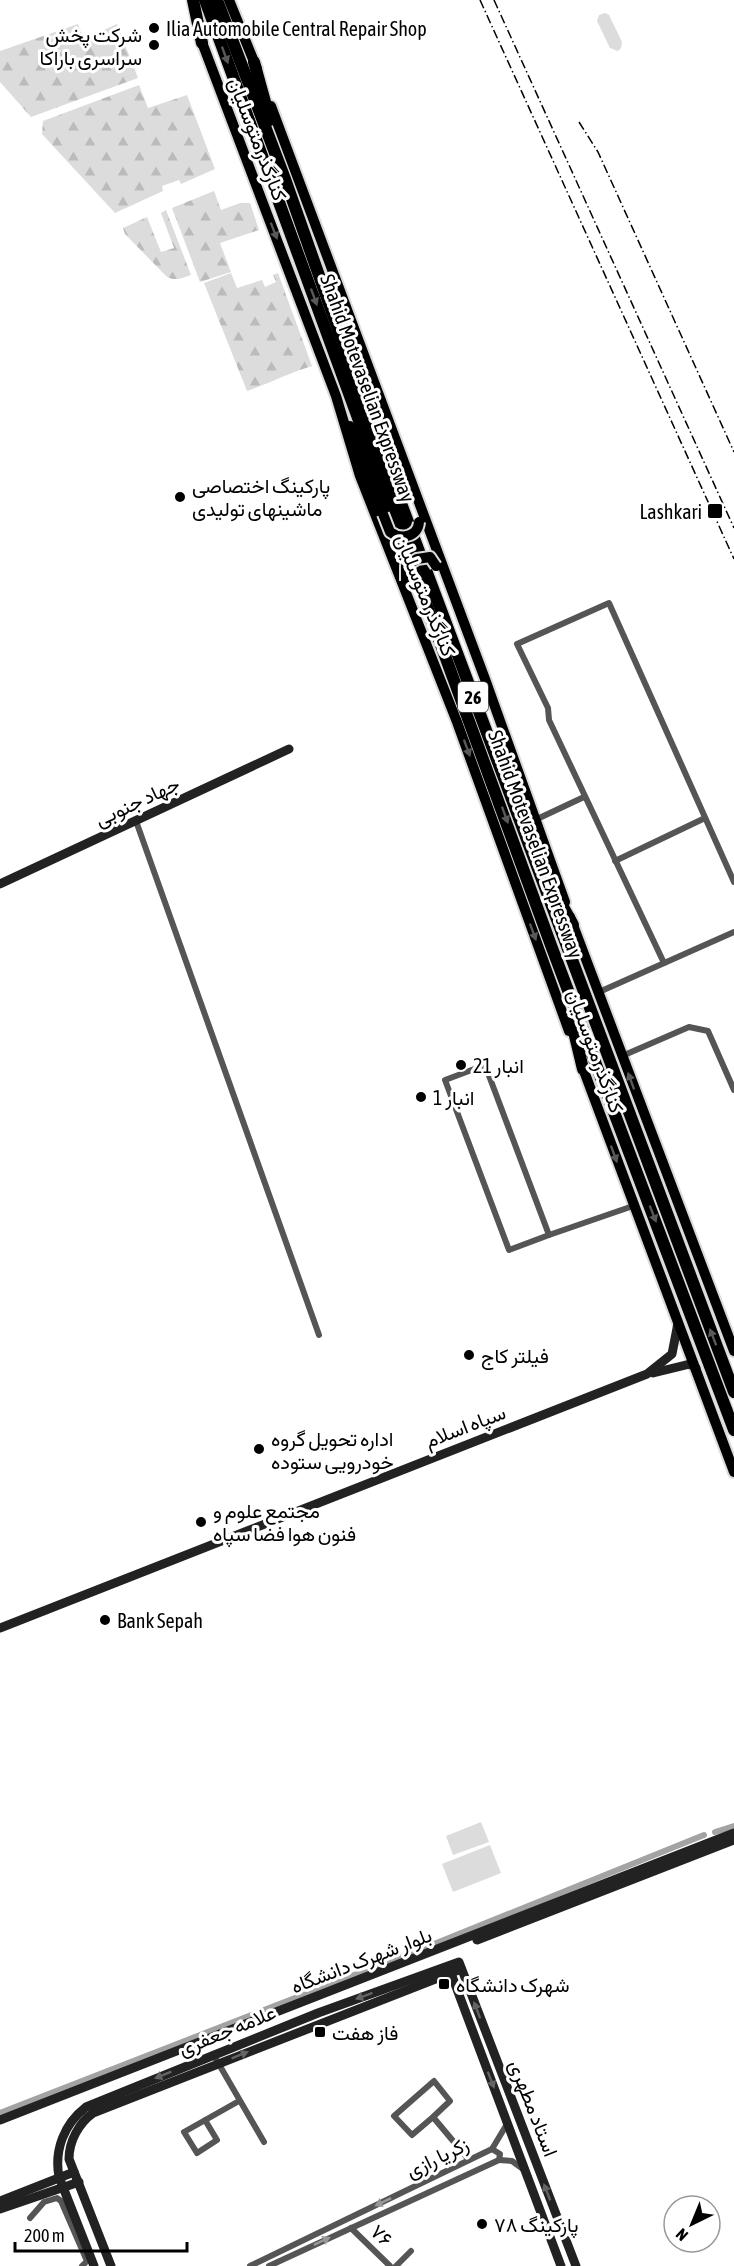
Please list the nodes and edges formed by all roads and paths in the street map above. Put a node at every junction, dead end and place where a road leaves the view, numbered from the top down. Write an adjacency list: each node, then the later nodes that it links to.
1 (186, 0): 6 (main road, کنارگذر متوسلیان)
2 (193, 0): 6 (highway)
3 (205, 0): 24 (highway, Shahid Motevaselian Expressway, one-way to 24)
4 (217, 0): 8 (highway, Shahid Motevaselian Expressway / 26)
5 (229, 0): 7 (main road, کنارگذر متوسلیان)
6 (202, 43): 10 (main road, کنارگذر متوسلیان, one-way to 10)
7 (254, 62): 8 (highway); 9 (main road, کنارگذر متوسلیان)
8 (285, 179): 18 (highway, Shahid Motevaselian Expressway / 26)
9 (358, 338): 10 (main road, bridge); 13 (main road, کنارگذر متوسلیان)
10 (336, 396): 11 (main road, کنارگذر متوسلیان)
11 (455, 716): 13 (main road, bridge); 28 (main road, کنارگذر متوسلیان, one-way to 28)
12 (289, 749): 17 (street, جهاد جنوبی)
13 (517, 767): 16 (main road, کنارگذر متوسلیان)
14 (584, 796): 15 (street); 16 (street); 19 (street)
15 (705, 818): 19 (street); 20 (street)
16 (535, 820): 22 (main road, کنارگذر متوسلیان)
17 (136, 821): 21 (street, جهاد جنوبی); 33 (street)
18 (529, 841): 22 (highway); 37 (highway, Shahid Motevaselian Expressway / 26, one-way to 18)
19 (615, 861): 25 (street)
20 (734, 882)
21 (0, 884)
22 (573, 925): 26 (main road, کنارگذر متوسلیان)
23 (734, 932): 25 (street)
24 (552, 948): 28 (highway); 38 (highway, Shahid Motevaselian Expressway, one-way to 38)
25 (664, 963): 26 (street)
26 (599, 992): 27 (main road, کنارگذر متوسلیان)
27 (622, 1056): 29 (street); 34 (main road, کنارگذر متوسلیان, one-way to 27)
28 (583, 1070): 30 (main road, کنارگذر متوسلیان, one-way to 30)
29 (734, 1090)
30 (633, 1206): 31 (street); 32 (main road, کنارگذر متوسلیان)
31 (549, 1235): 31 (street)
32 (678, 1321): 35 (main road, کنارگذر متوسلیان); 36 (street, سپاه اسلام)
33 (319, 1335)
34 (734, 1352)
35 (696, 1368): 36 (street); 39 (main road, کنارگذر متوسلیان)
36 (647, 1374): 40 (street, سپاه اسلام)
37 (734, 1392)
38 (734, 1430)
39 (734, 1472)
40 (0, 1628)
41 (734, 1833): 43 (street, بلوار شهرک دانشگاه)
42 (734, 1840): 43 (street, بلوار شهرک دانشگاه)
43 (715, 1844): 50 (street, بلوار شهرک دانشگاه); 53 (street, بلوار شهرک دانشگاه)
44 (460, 1966): 45 (street, علامه جعفری); 80 (street, استاد مطهری, one-way to 44)
45 (449, 1969): 46 (street, علامه جعفری, one-way to 46); 47 (street, علامه جعفری, one-way to 45); 52 (street, استاد مطهری, one-way to 52)
46 (213, 2054): 47 (street); 61 (street, علامه جعفری, one-way to 61)
47 (218, 2064): 48 (street); 60 (street, علامه جعفری)
48 (239, 2101): 51 (street); 54 (street)
49 (432, 2117): 49 (street); 56 (street)
50 (0, 2120)
51 (206, 2120): 51 (street)
52 (507, 2124): 55 (street); 59 (street, استاد مطهری)
53 (0, 2126)
54 (264, 2142)
55 (492, 2149): 56 (street, زکریا رازی); 57 (street, زکریا رازی)
56 (468, 2160): 58 (street, زکریا رازی)
57 (499, 2160): 59 (street); 62 (street, زکریا رازی)
58 (452, 2168): 62 (street); 67 (street, زکریا رازی, one-way to 67)
59 (525, 2170): 79 (street, استاد مطهری)
60 (74, 2172): 61 (street); 63 (street)
61 (59, 2177): 64 (street); 65 (street)
62 (458, 2179): 69 (street, زکریا رازی)
63 (79, 2182): 64 (street); 74 (street)
64 (63, 2187): 66 (street); 73 (street)
65 (0, 2201)
66 (0, 2209)
67 (359, 2214): 69 (street); 75 (street, زکریا رازی)
68 (30, 2218): 72 (street)
69 (363, 2223): 70 (street, زکریا رازی)
70 (351, 2228): 76 (street, زکریا رازی, one-way to 70); 77 (street, ۷۶)
71 (411, 2251): 78 (street)
72 (82, 2266)
73 (94, 2266)
74 (111, 2266)
75 (250, 2266)
76 (269, 2266)
77 (390, 2266)
78 (396, 2266)
79 (561, 2266)
80 (576, 2266)

